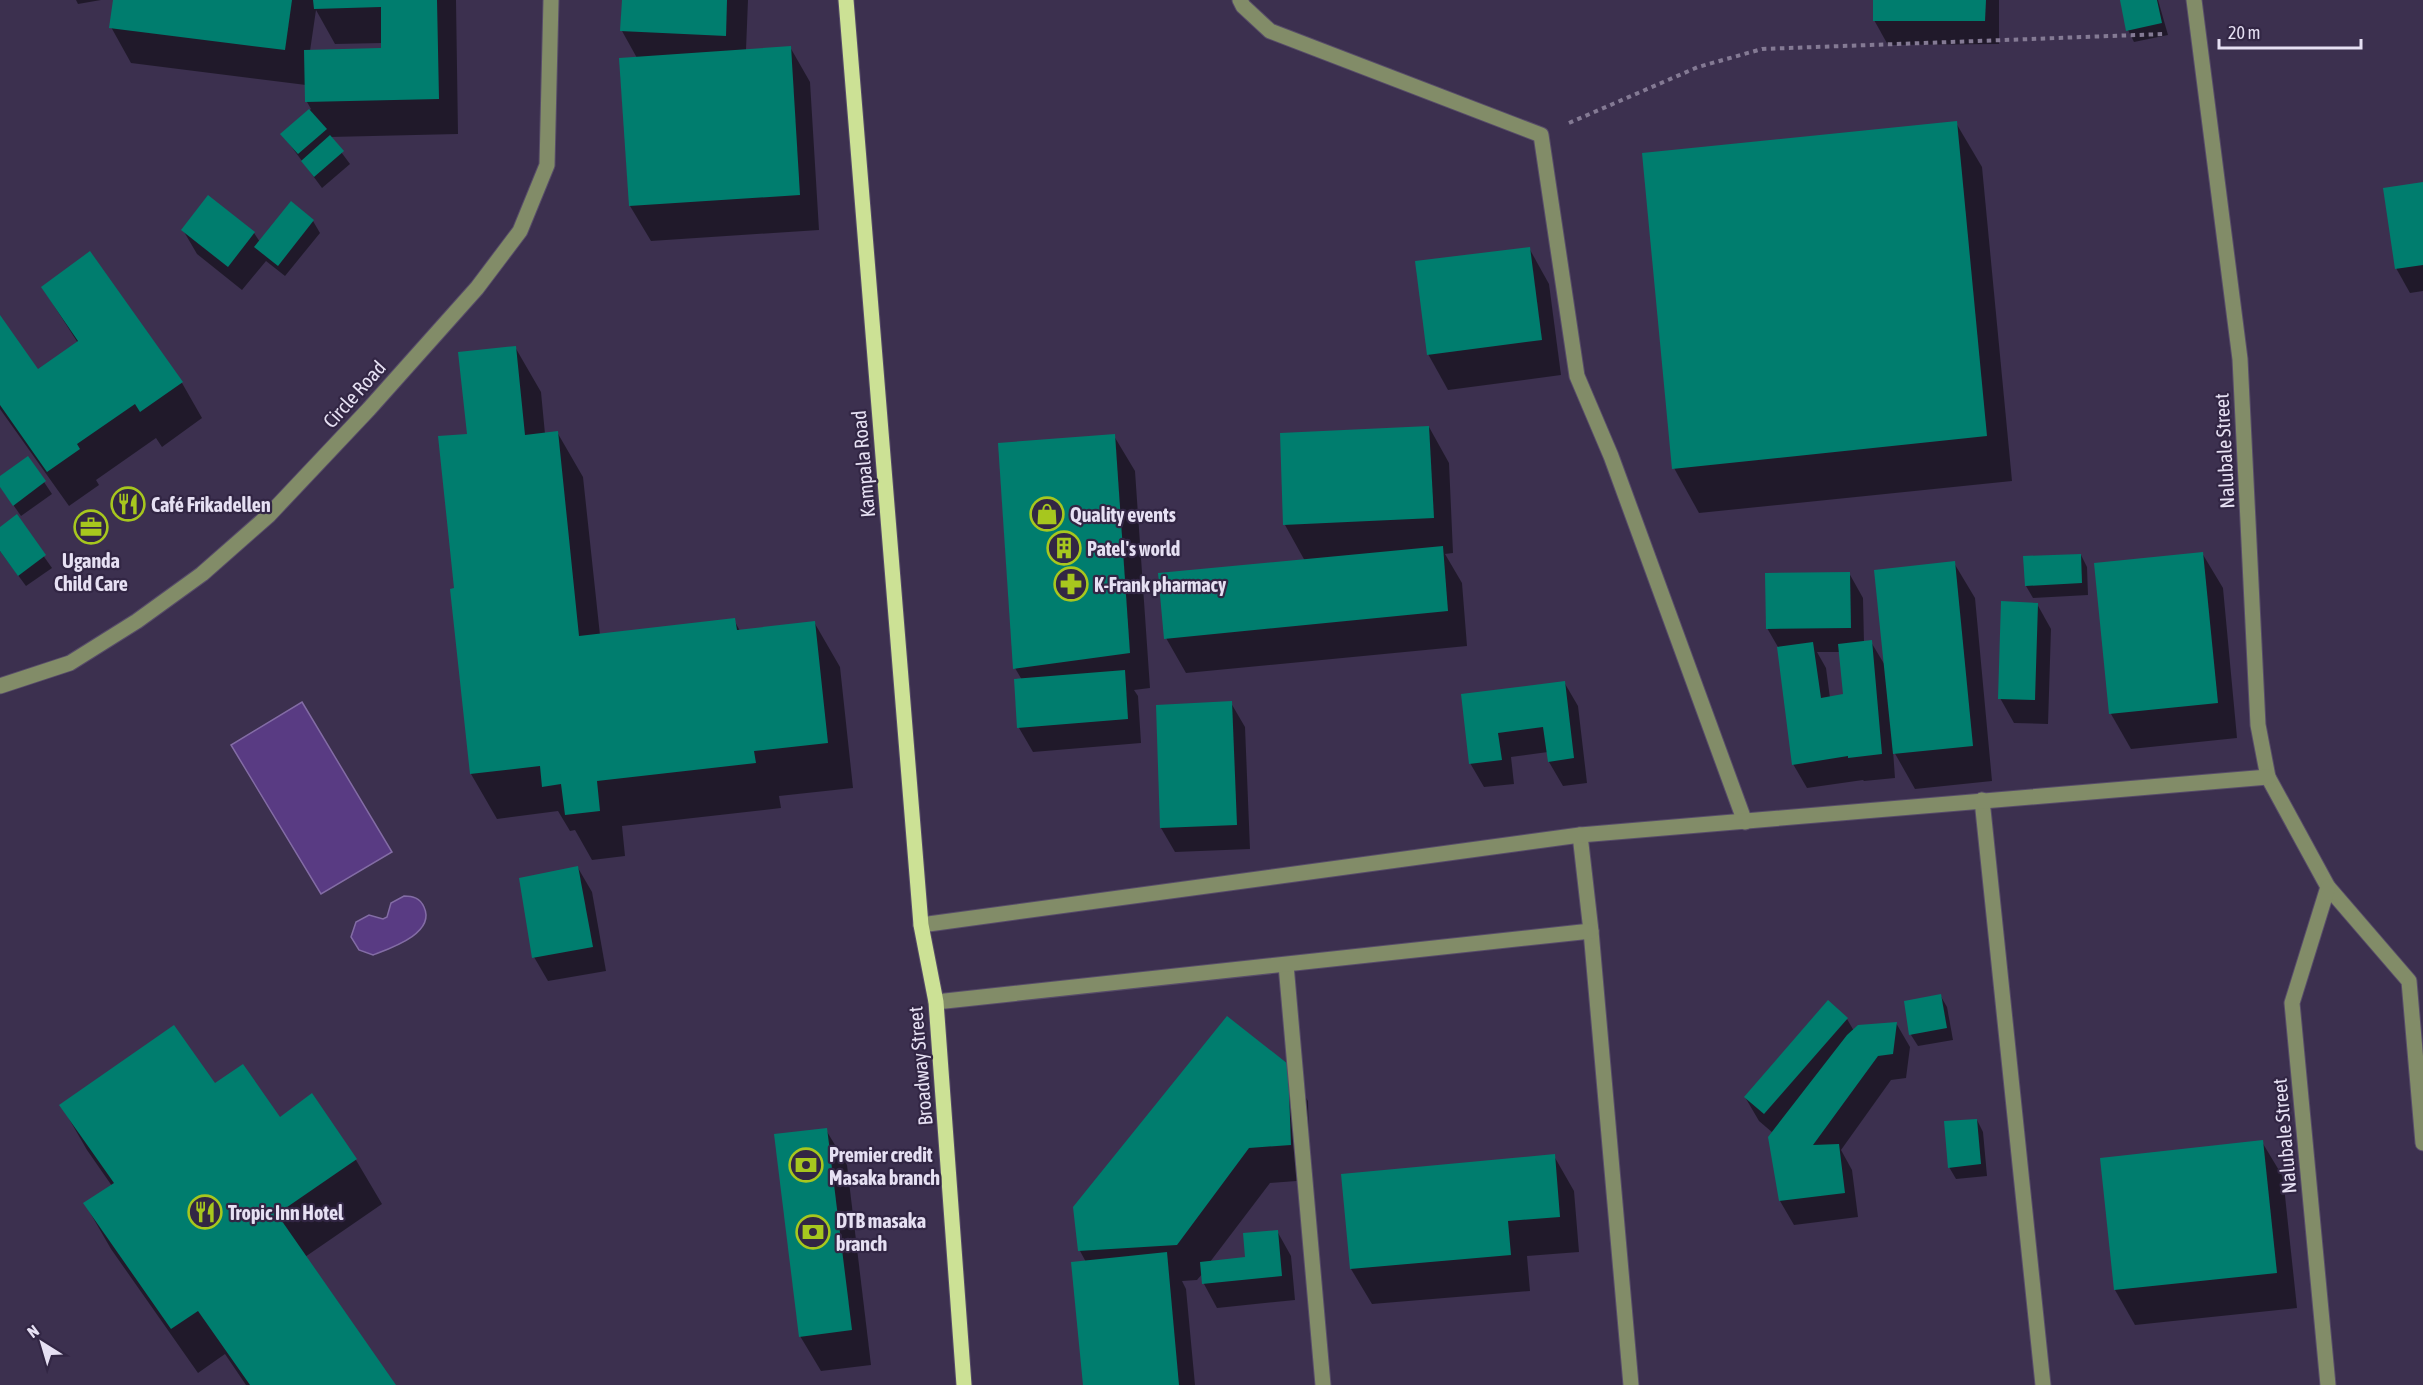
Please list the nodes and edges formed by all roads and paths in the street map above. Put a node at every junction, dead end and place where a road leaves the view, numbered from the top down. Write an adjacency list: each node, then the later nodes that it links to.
1 (551, 0): 7 (street, Circle Road)
2 (846, 0): 13 (main road, Kampala Road)
3 (1240, 0): 6 (street)
4 (2194, 0): 5 (street, Nalubale Street)
5 (2198, 33): 6 (path); 8 (street, Nalubale Street)
6 (1541, 135): 10 (street)
7 (0, 686)
8 (2268, 777): 9 (street); 12 (street, Nalubale Street)
9 (1982, 800): 10 (street); 21 (street)
10 (1745, 822): 11 (street)
11 (1580, 836): 13 (street); 14 (street)
12 (2328, 887): 17 (street, Nalubale Street); 22 (street, Nalubale Street)
13 (921, 925): 16 (main road, Broadway Street)
14 (1591, 931): 15 (street); 20 (street)
15 (1286, 965): 16 (street); 19 (street)
16 (936, 1002): 18 (main road, Broadway Street)
17 (2423, 1143)
18 (964, 1385)
19 (1323, 1385)
20 (1631, 1385)
21 (2043, 1385)
22 (2328, 1385)

